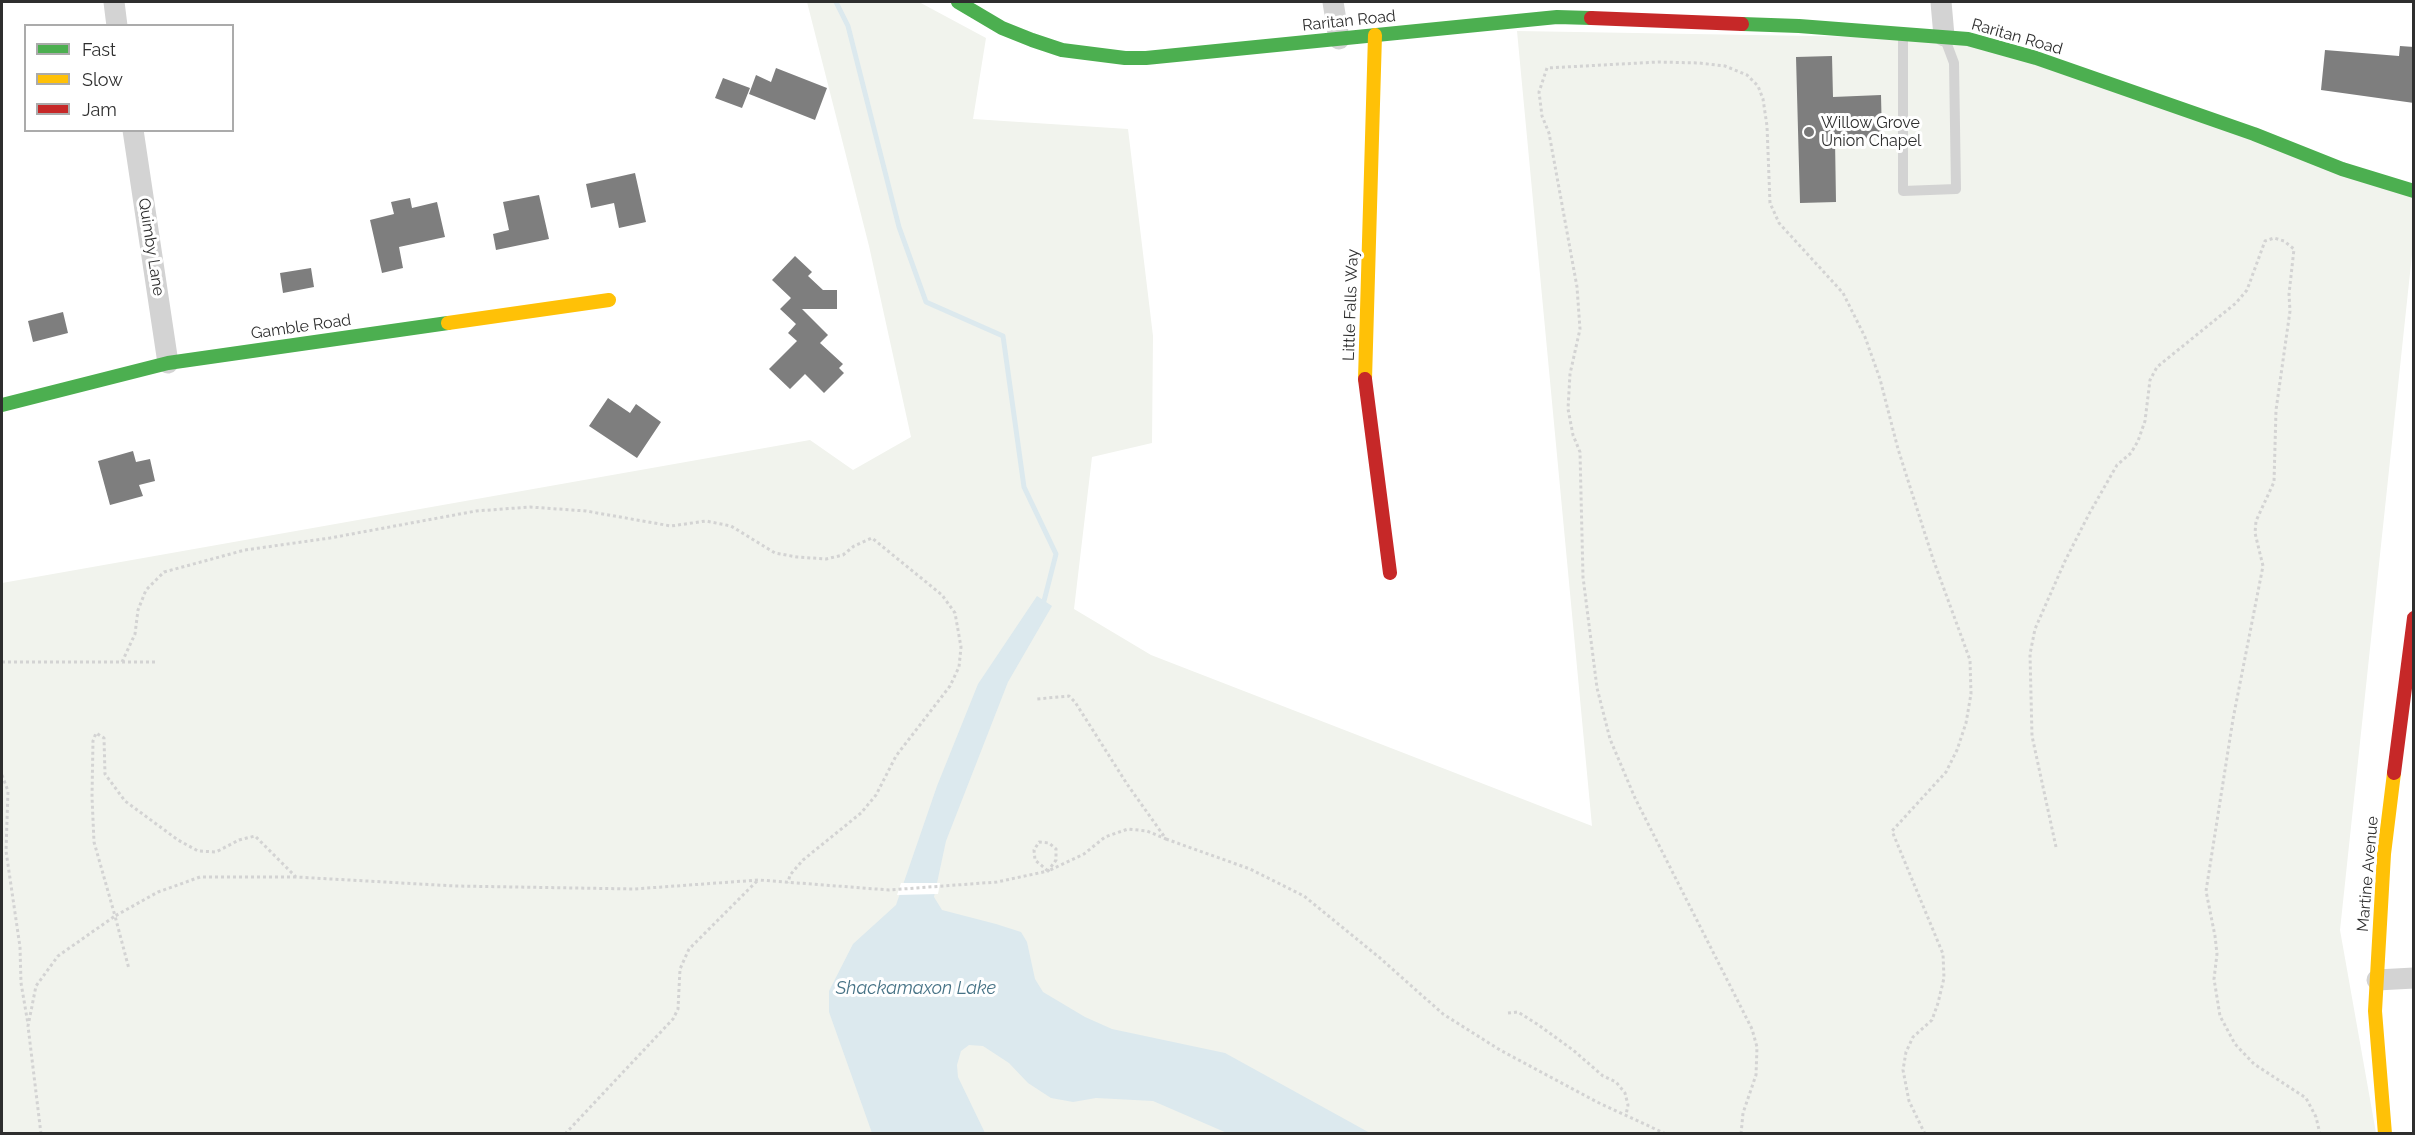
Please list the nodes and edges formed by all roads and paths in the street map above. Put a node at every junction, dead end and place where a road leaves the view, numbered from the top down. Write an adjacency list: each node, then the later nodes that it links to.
1 (114, 2): 5 (street)
2 (958, 2): 9 (street, Raritan Road)
3 (1333, 2): 9 (street)
4 (1941, 2): 8 (street)
5 (117, 24)
6 (1903, 33): 7 (street, Raritan Road); 8 (street, Raritan Road); 8 (lane)
7 (1375, 35): 9 (street, Raritan Road); 15 (street, Little Falls Way)
8 (1944, 36): 11 (street, Raritan Road)
9 (1339, 39)
10 (133, 132): 13 (street, Quimby Lane)
11 (2414, 190)
12 (609, 300): 13 (street, Gamble Road)
13 (168, 363): 14 (street, Gamble Road)
14 (2, 405)
15 (1390, 573)
16 (2414, 618): 31 (street, Martine Avenue)
17 (2, 662): 18 (path)
18 (122, 662): 19 (path); 27 (path)
19 (156, 662)
20 (1037, 699): 22 (path)
21 (2, 775): 33 (path)
22 (1166, 839): 24 (path); 34 (path)
23 (2056, 847): 40 (path)
24 (1048, 871): 24 (path); 27 (path)
25 (296, 877): 26 (path); 28 (path); 28 (path)
26 (759, 880): 27 (path); 36 (path)
27 (788, 883)
28 (115, 916): 29 (path); 33 (path)
29 (129, 969)
30 (2414, 978): 31 (street)
31 (2377, 980): 41 (street, Martine Avenue)
32 (1508, 1013): 34 (path)
33 (28, 1026): 35 (path)
34 (1626, 1115): 37 (path)
35 (40, 1134)
36 (565, 1134)
37 (1666, 1134)
38 (1741, 1134): 39 (path)
39 (1925, 1134)
40 (2320, 1134)
41 (2385, 1134)

